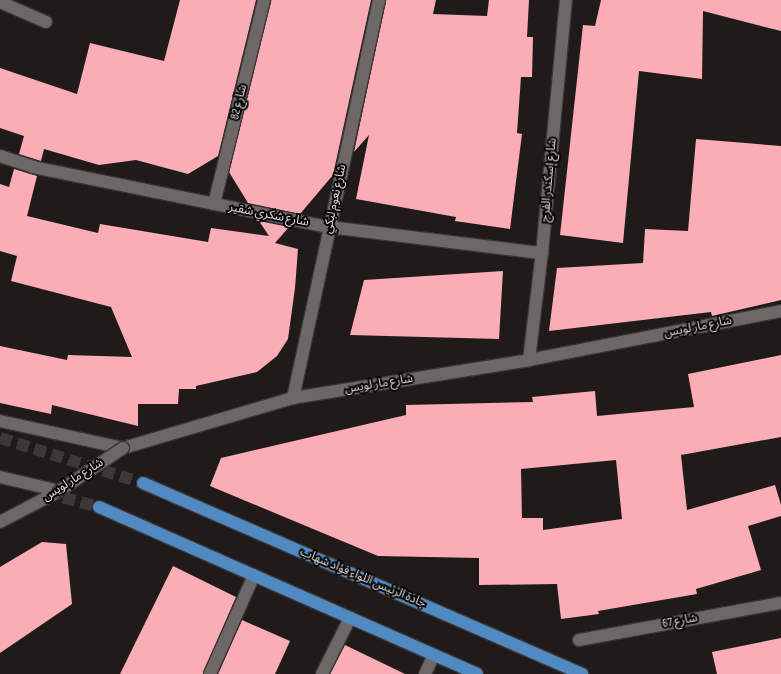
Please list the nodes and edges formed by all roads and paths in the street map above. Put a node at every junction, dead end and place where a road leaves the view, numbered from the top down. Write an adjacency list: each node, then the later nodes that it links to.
1 (264, 0): 7 (street, شارع 82)
2 (379, 0): 8 (street, شارع نعوم لبكي)
3 (566, 0): 9 (street, شارع إسكندر الفرح)
4 (0, 2): 5 (street)
5 (46, 22)
6 (0, 156): 7 (street, شارع شكري شقير)
7 (214, 204): 8 (street, شارع شكري شقير)
8 (329, 228): 9 (street, شارع شكري شقير); 12 (street, شارع نعوم لبكي)
9 (542, 253): 11 (street, شارع إسكندر الفرح)
10 (781, 311): 11 (street, شارع مار لويس)
11 (529, 360): 12 (street, شارع مار لويس)
12 (293, 398): 14 (street, شارع مار لويس)
13 (0, 421): 14 (street)
14 (123, 448): 17 (street, شارع مار لويس, bridge)
15 (0, 477): 17 (street)
16 (143, 483): 29 (highway, جادة الرئيس اللواء فؤاد شهاب)
17 (59, 491): 19 (street, شارع مار لويس)
18 (99, 507): 20 (highway)
19 (0, 522)
20 (254, 576): 22 (highway); 25 (street)
21 (781, 603): 23 (street, شارع 67)
22 (350, 618): 24 (highway); 26 (street)
23 (579, 640)
24 (434, 655): 27 (street); 28 (highway)
25 (210, 674)
26 (322, 674)
27 (425, 674)
28 (477, 674)
29 (582, 674)

